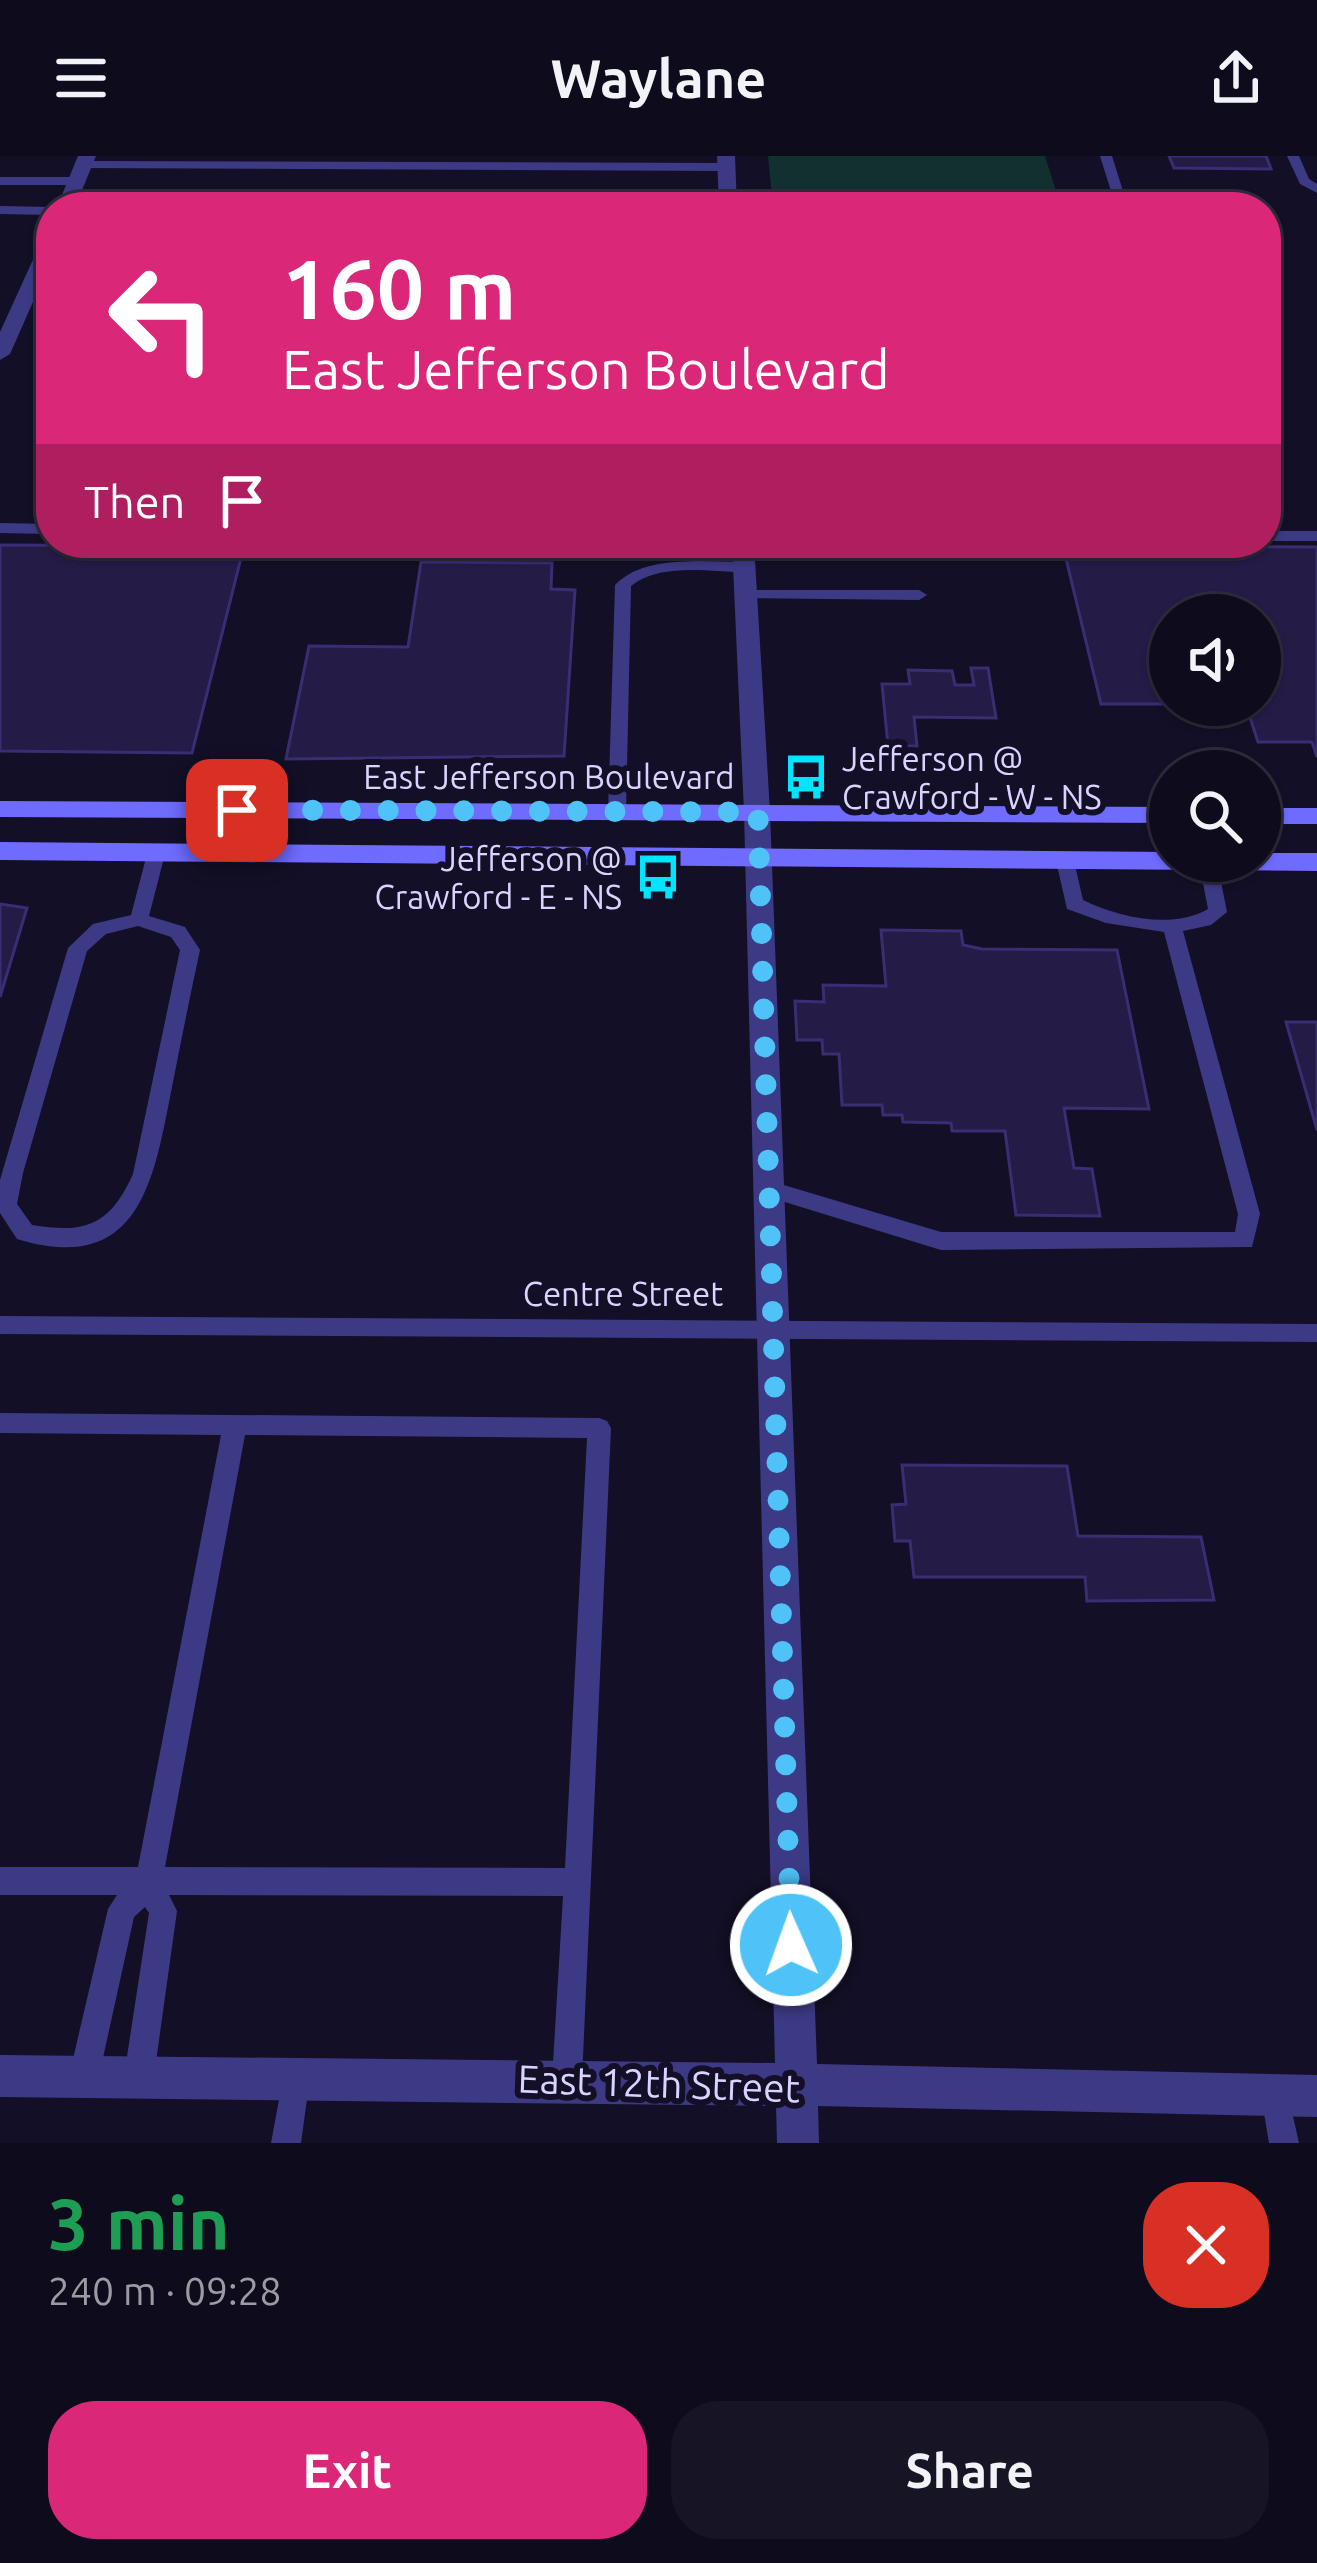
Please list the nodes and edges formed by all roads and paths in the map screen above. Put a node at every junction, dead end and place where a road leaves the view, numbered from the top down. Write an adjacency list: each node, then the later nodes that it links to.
1 (1106, 156): 10 (lane)
2 (1292, 156): 8 (lane)
3 (181, 160): 4 (lane); 6 (lane)
4 (643, 162): 5 (lane)
5 (726, 162): 9 (street)
6 (82, 168): 7 (lane)
7 (0, 181)
8 (1317, 189)
9 (727, 192)
10 (1117, 192)
11 (0, 210): 12 (lane)
12 (36, 211)
13 (36, 273): 14 (street)
14 (0, 354)
15 (0, 528): 16 (lane)
16 (36, 529)
17 (1281, 536): 18 (lane)
18 (1317, 536)
19 (725, 558): 25 (lane)
20 (744, 558): 21 (street)
21 (746, 595): 22 (lane); 24 (street)
22 (919, 595)
23 (0, 809): 25 (main road, East Jefferson Boulevard)
24 (758, 812): 25 (main road, East Jefferson Boulevard); 26 (main road, East Jefferson Boulevard); 31 (street)
25 (617, 813)
26 (1149, 815)
27 (1281, 816): 28 (main road)
28 (1317, 816)
29 (0, 851): 30 (main road)
30 (157, 854): 31 (main road); 37 (lane)
31 (757, 860): 32 (main road); 39 (street)
32 (1065, 861): 33 (main road); 38 (lane)
33 (1149, 862)
34 (1281, 862): 35 (main road)
35 (1317, 862)
36 (1212, 882): 38 (lane)
37 (139, 919): 37 (lane)
38 (1172, 925): 39 (lane)
39 (766, 1188): 41 (street)
40 (0, 1325): 41 (lane, Centre Street)
41 (769, 1326): 42 (lane, Centre Street); 53 (street)
42 (1317, 1333)
43 (0, 1424): 44 (lane)
44 (235, 1426): 46 (lane); 47 (lane)
45 (0, 1881): 47 (lane)
46 (578, 1882): 47 (lane); 52 (lane)
47 (148, 1885): 49 (lane); 51 (lane)
48 (0, 2076): 49 (street, East 12th Street)
49 (84, 2076): 51 (street, East 12th Street)
50 (295, 2076): 51 (street, East 12th Street); 52 (street, East 12th Street); 55 (lane)
51 (139, 2077)
52 (567, 2080): 53 (street, East 12th Street)
53 (796, 2087): 54 (street, East 12th Street); 56 (street)
54 (1296, 2096): 57 (lane)
55 (286, 2143)
56 (798, 2143)
57 (1284, 2143)

